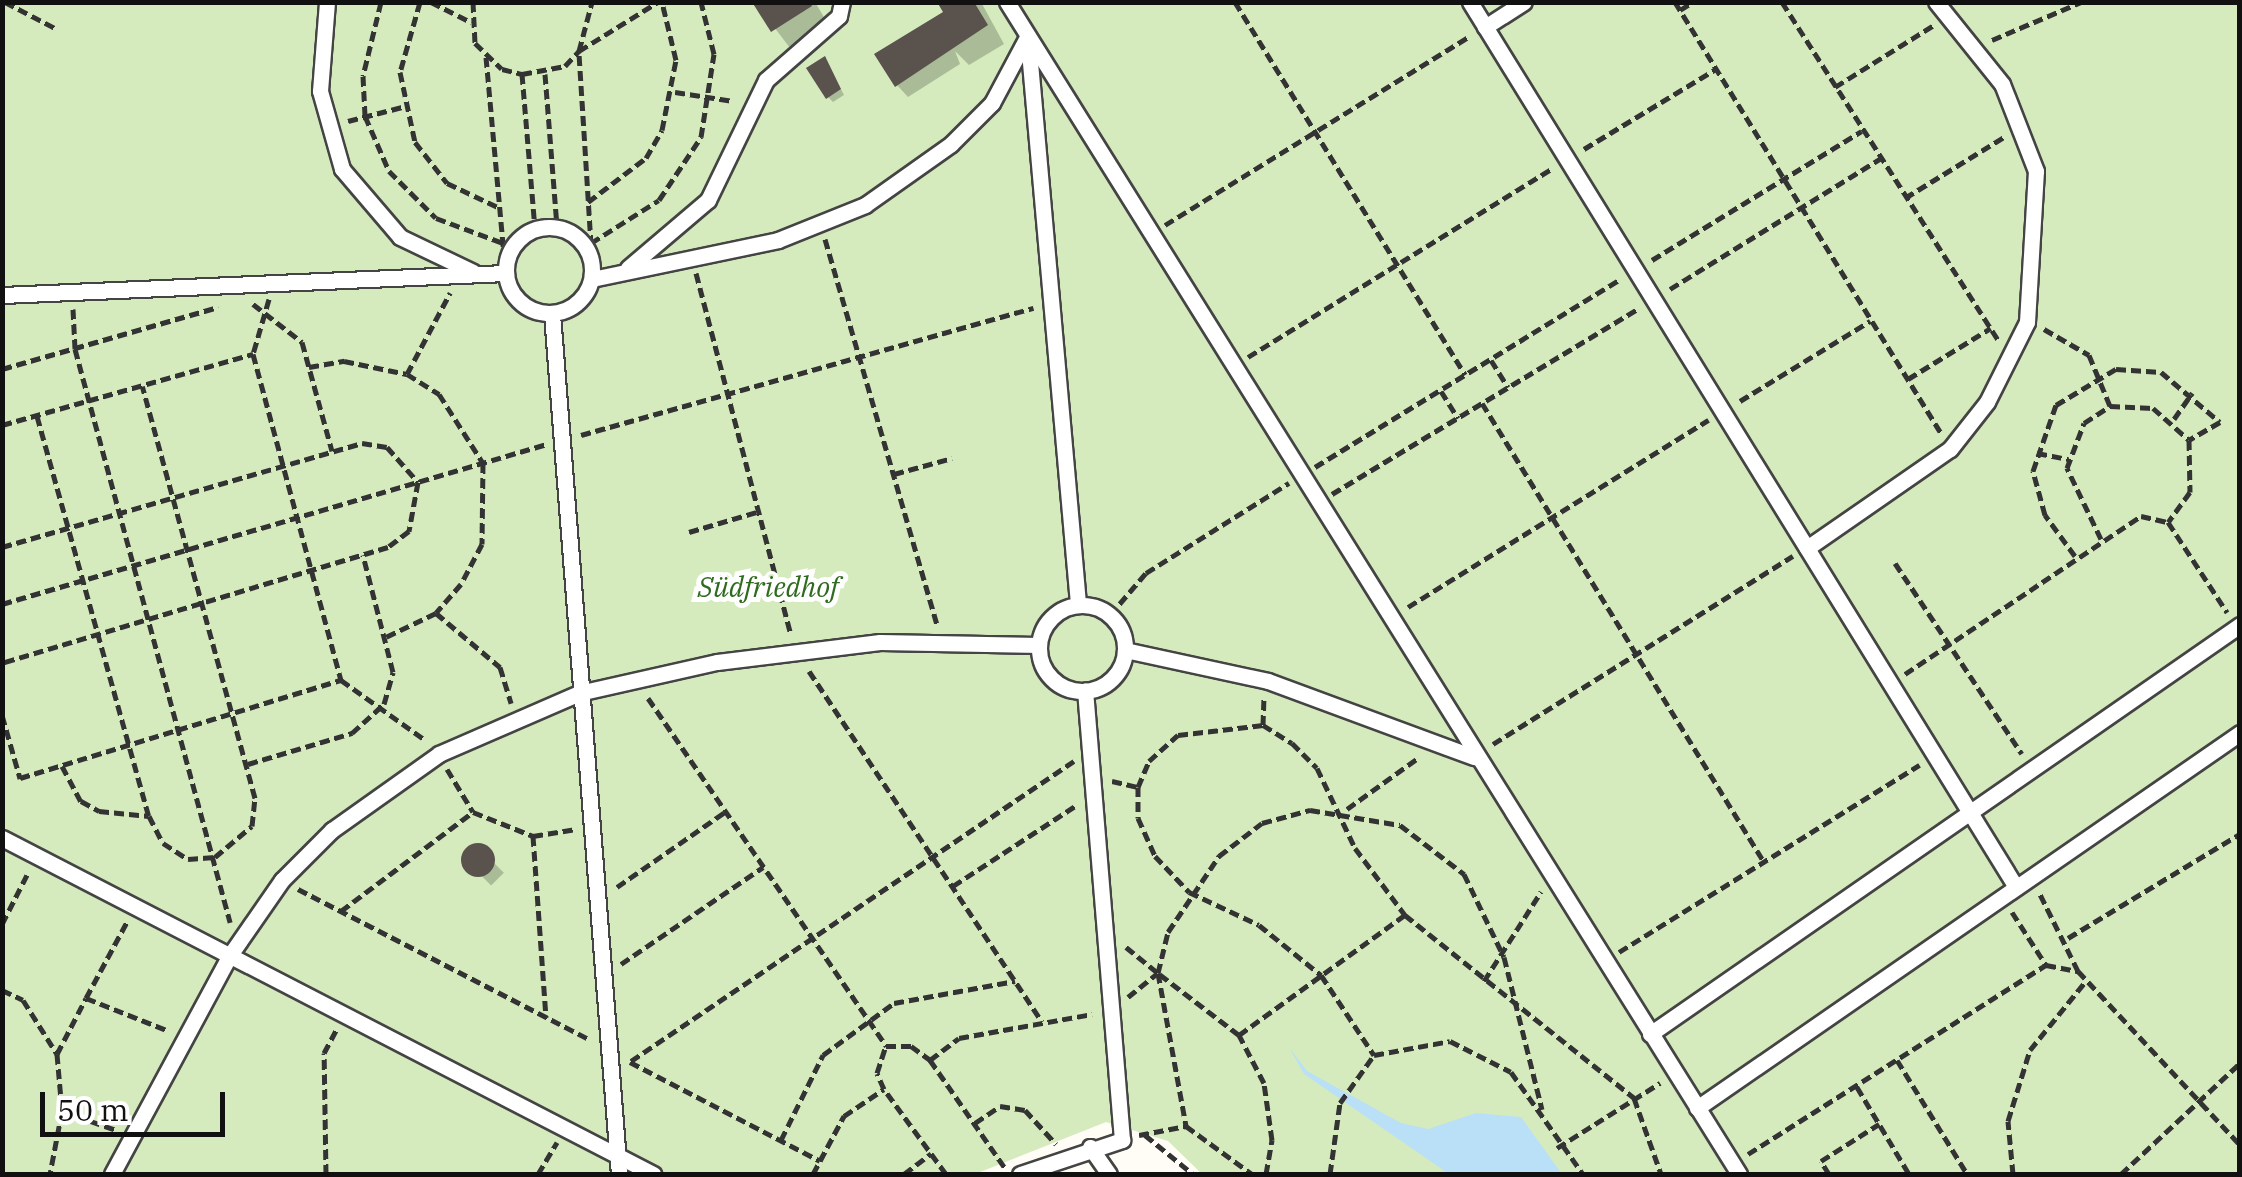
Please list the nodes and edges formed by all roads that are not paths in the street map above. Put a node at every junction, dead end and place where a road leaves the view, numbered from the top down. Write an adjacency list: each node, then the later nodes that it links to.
1 (327, 2): 12 (lane)
2 (842, 2): 11 (lane)
3 (1007, 2): 8 (lane)
4 (1470, 2): 7 (lane)
5 (1524, 2): 7 (lane)
6 (1936, 2): 15 (lane)
7 (1486, 27): 15 (lane)
8 (1028, 36): 11 (lane); 16 (lane); 23 (lane)
9 (506, 273): 10 (lane); 12 (lane); 14 (lane)
10 (592, 273): 11 (lane); 14 (lane)
11 (618, 274)
12 (486, 277): 13 (lane)
13 (2, 296)
14 (552, 314): 21 (lane)
15 (1806, 548): 24 (lane)
16 (1078, 604): 18 (lane); 19 (lane)
17 (2238, 626): 24 (lane)
18 (1038, 645): 20 (lane); 21 (lane)
19 (1125, 650): 20 (lane); 23 (lane)
20 (1085, 691): 30 (lane)
21 (579, 693): 27 (lane); 31 (lane)
22 (2240, 733): 26 (lane)
23 (1474, 756): 28 (lane)
24 (1970, 812): 26 (lane); 28 (lane)
25 (2, 838): 27 (lane)
26 (2016, 888): 29 (lane)
27 (230, 955): 31 (lane); 33 (lane)
28 (1650, 1034): 29 (lane)
29 (1697, 1108): 32 (lane)
30 (1090, 1147): 36 (lane); 37 (lane)
31 (618, 1156): 34 (lane); 35 (lane)
32 (1736, 1169)
33 (112, 1174)
34 (619, 1174)
35 (652, 1174)
36 (1020, 1174)
37 (1109, 1174)

